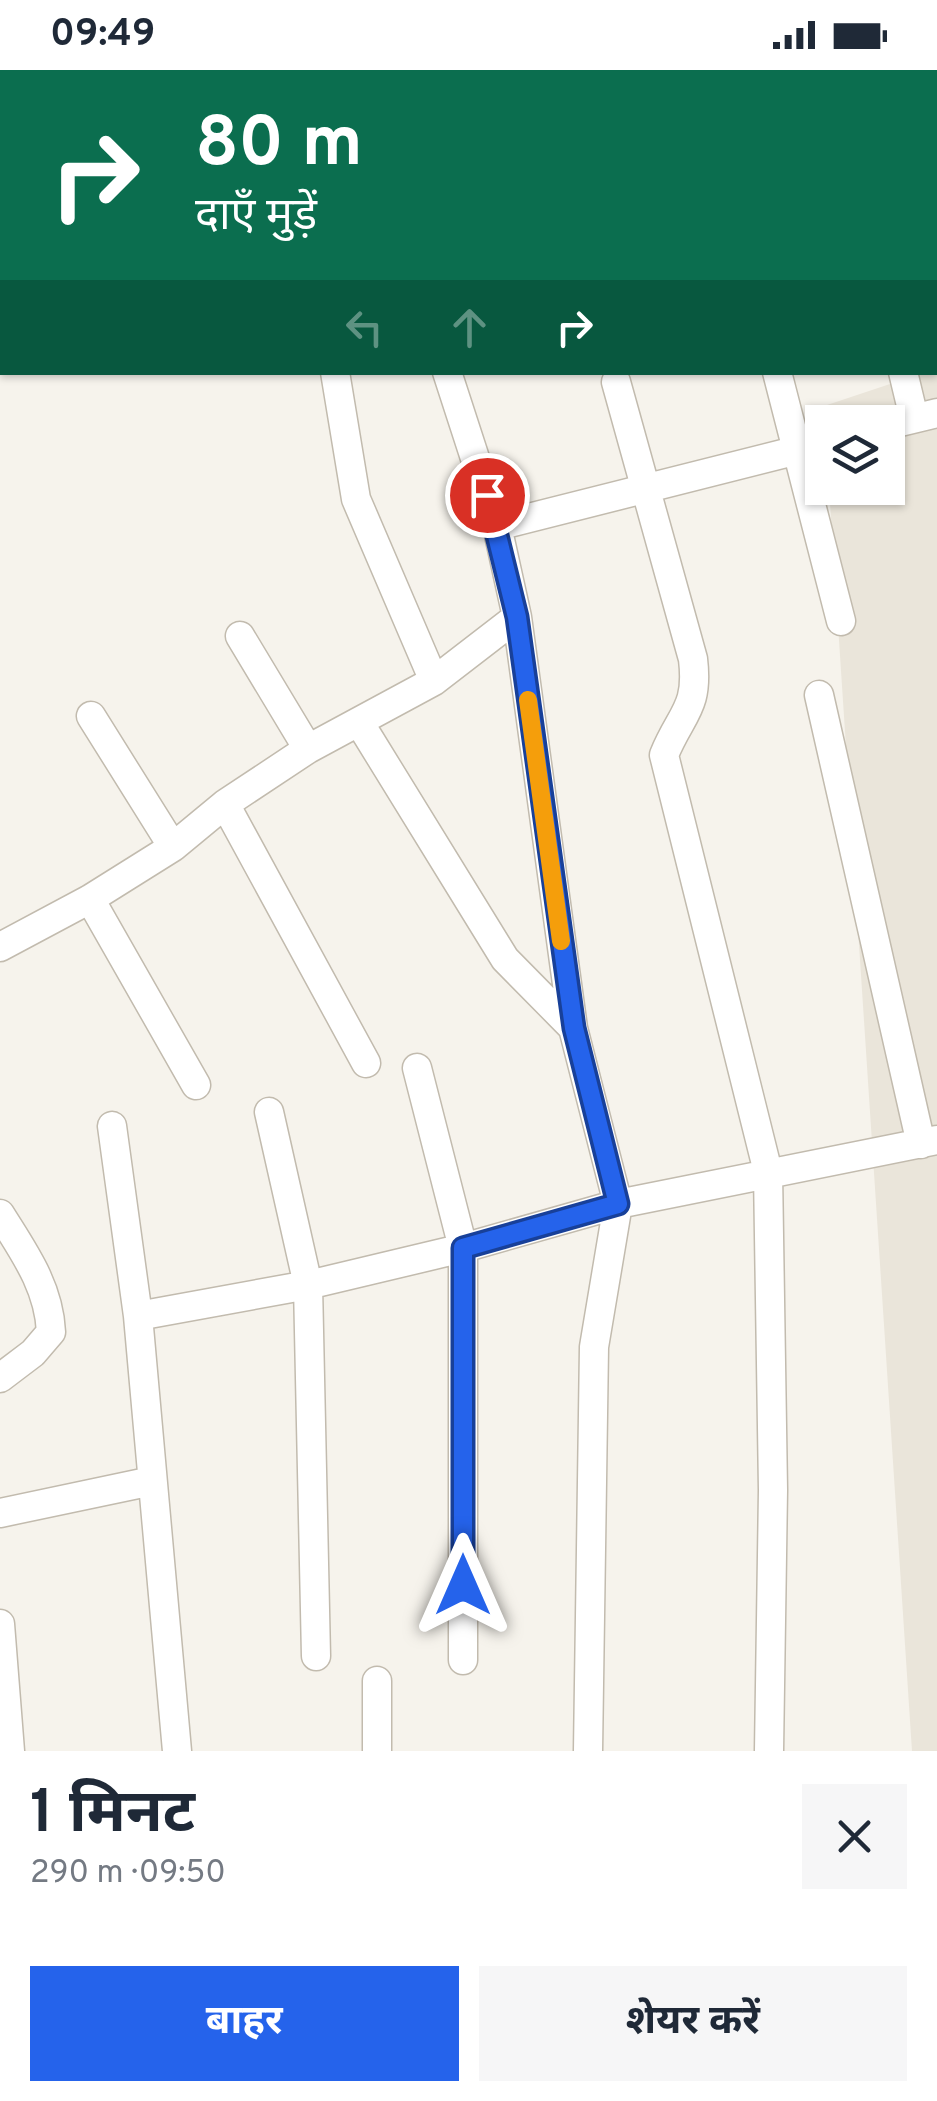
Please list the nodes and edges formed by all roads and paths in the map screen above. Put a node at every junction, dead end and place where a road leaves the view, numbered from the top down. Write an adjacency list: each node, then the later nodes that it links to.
1 (335, 375): 15 (street)
2 (449, 375): 11 (street)
3 (778, 375): 7 (street)
4 (904, 375): 6 (street)
5 (616, 382): 9 (street)
6 (913, 419)
7 (805, 436)
8 (805, 449): 9 (street)
9 (644, 486): 11 (street); 31 (street)
10 (820, 505): 13 (street)
11 (497, 526): 12 (street)
12 (517, 617): 15 (street); 24 (street)
13 (841, 621)
14 (240, 636): 19 (street)
15 (434, 681): 18 (street)
16 (819, 694): 30 (street)
17 (91, 716): 21 (street)
18 (360, 722): 19 (street); 24 (street)
19 (308, 749): 20 (street)
20 (225, 804): 21 (street); 25 (street)
21 (173, 847): 22 (street)
22 (90, 899): 23 (street); 27 (street)
23 (0, 947)
24 (574, 1028): 32 (street)
25 (366, 1063)
26 (416, 1068): 34 (street)
27 (196, 1086)
28 (269, 1112): 35 (street)
29 (112, 1126): 36 (street)
30 (929, 1142): 31 (street)
31 (768, 1172): 32 (street); 48 (street)
32 (618, 1204): 34 (street); 47 (street)
33 (0, 1214): 37 (street)
34 (463, 1248): 35 (street); 42 (street)
35 (308, 1285): 36 (street); 41 (street)
36 (138, 1316): 38 (street)
37 (0, 1378)
38 (152, 1481): 39 (street); 45 (street)
39 (0, 1514)
40 (1, 1639): 44 (street)
41 (316, 1656)
42 (463, 1660)
43 (377, 1681): 46 (street)
44 (10, 1751)
45 (177, 1751)
46 (377, 1751)
47 (588, 1751)
48 (769, 1751)

